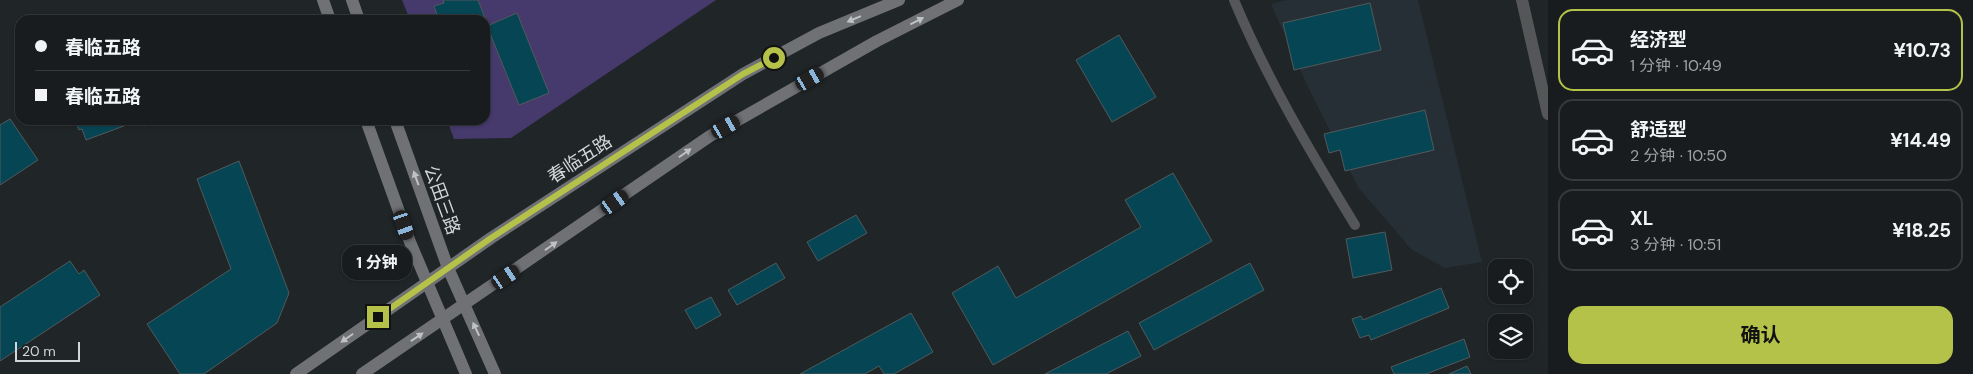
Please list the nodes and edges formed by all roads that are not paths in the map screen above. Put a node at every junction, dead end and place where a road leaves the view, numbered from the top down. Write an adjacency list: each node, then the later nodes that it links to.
1 (323, 0): 7 (street)
2 (352, 0): 8 (street)
3 (898, 0): 13 (street, 春临五路, one-way to 13)
4 (958, 0): 15 (street, one-way to 4)
5 (1234, 0): 12 (lane)
6 (1522, 0): 9 (street)
7 (328, 15)
8 (357, 15)
9 (1548, 114)
10 (368, 125): 14 (street)
11 (397, 125): 13 (street, 公田三路, one-way to 11)
12 (1355, 225)
13 (448, 268): 14 (street, 春临五路); 15 (street, 公田三路)
14 (427, 283): 16 (street); 17 (street, 春临五路, one-way to 17)
15 (465, 305): 16 (street); 20 (street, 公田三路, one-way to 15)
16 (443, 320): 18 (street, one-way to 16); 19 (street)
17 (296, 374)
18 (362, 374)
19 (466, 374)
20 (495, 374)

